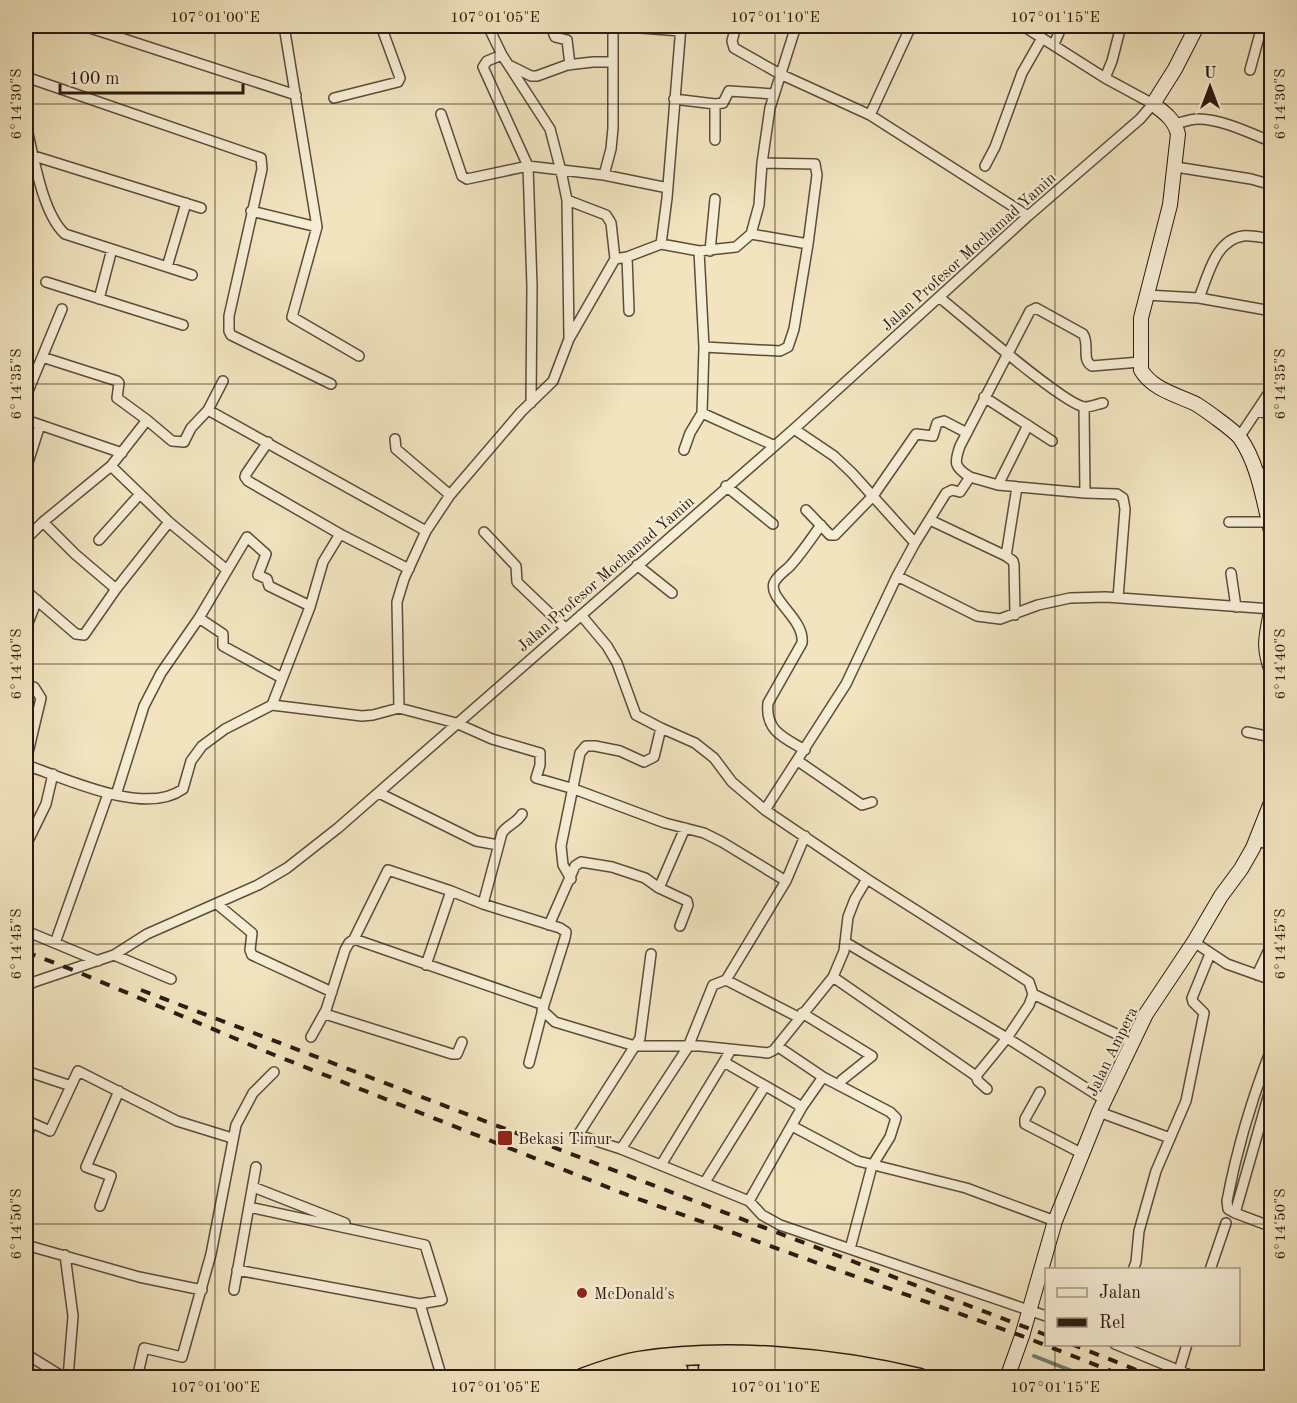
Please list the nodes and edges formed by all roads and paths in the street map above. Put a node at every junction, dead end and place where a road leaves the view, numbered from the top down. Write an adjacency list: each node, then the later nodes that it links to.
1 (84, 26): 27 (street)
2 (284, 26): 27 (street)
3 (381, 26): 28 (street)
4 (488, 26): 18 (street)
5 (551, 26): 20 (street)
6 (613, 26): 15 (street); 19 (street)
7 (736, 26): 23 (street)
8 (795, 26): 23 (street)
9 (911, 26): 33 (street)
10 (1023, 26): 16 (street)
11 (1062, 26): 17 (street)
12 (1121, 26): 25 (street)
13 (1197, 26): 31 (street)
14 (1262, 26): 22 (street)
15 (681, 28): 29 (street)
16 (1042, 38): 17 (street); 41 (street)
17 (1054, 44): 25 (street)
18 (502, 55): 21 (street); 40 (street)
19 (612, 63): 20 (street); 44 (street)
20 (570, 65): 21 (street)
21 (511, 66): 43 (street)
22 (1250, 70)
23 (780, 74): 26 (street); 33 (street)
24 (26, 77): 51 (street)
25 (1105, 78): 31 (street)
26 (774, 94): 30 (street); 39 (street)
27 (296, 95): 53 (street)
28 (334, 98)
29 (674, 99): 30 (street); 46 (street)
30 (715, 104): 36 (street)
31 (1153, 104): 34 (street); 52 (street, Jalan Profesor Mochamad Yamin)
32 (441, 114): 40 (street)
33 (870, 115): 52 (street)
34 (1175, 124): 37 (street); 42 (street)
35 (26, 125): 38 (street)
36 (715, 140)
37 (1272, 142)
38 (34, 156): 49 (street); 58 (street)
39 (762, 163): 54 (street); 57 (street)
40 (528, 166): 43 (street); 85 (street)
41 (985, 166)
42 (1176, 166): 45 (street); 66 (street)
43 (561, 171): 44 (street); 48 (street)
44 (604, 175): 46 (street)
45 (1272, 185)
46 (668, 188): 56 (street)
47 (715, 199): 60 (street)
48 (567, 200): 62 (street); 74 (street)
49 (186, 203): 50 (street); 63 (street)
50 (201, 208)
51 (251, 212): 53 (street); 81 (street)
52 (1028, 216): 67 (street, Jalan Profesor Mochamad Yamin)
53 (317, 227): 77 (street)
54 (751, 234): 57 (street); 60 (street)
55 (1272, 239): 68 (street)
56 (661, 244): 59 (street); 61 (street)
57 (808, 244): 75 (street)
58 (112, 249): 63 (street); 69 (street)
59 (699, 251): 60 (street); 75 (street)
60 (710, 251)
61 (627, 257): 62 (street); 71 (street)
62 (615, 259): 74 (street)
63 (167, 267): 64 (street)
64 (192, 275)
65 (46, 282): 69 (street)
66 (1146, 295): 68 (street); 79 (street)
67 (940, 298): 76 (street); 96 (street, Jalan Profesor Mochamad Yamin)
68 (1199, 298): 72 (street)
69 (99, 299): 73 (street)
70 (62, 309): 78 (street)
71 (629, 311)
72 (1272, 311)
73 (183, 325)
74 (569, 339): 85 (street)
75 (704, 346): 90 (street)
76 (1009, 354): 79 (street); 84 (street); 87 (street)
77 (359, 356)
78 (42, 357): 83 (street); 93 (street)
79 (1140, 362): 98 (street)
80 (223, 381): 88 (street)
81 (331, 384)
82 (1272, 388): 89 (street)
83 (26, 396)
84 (984, 397): 95 (street); 97 (street)
85 (531, 403): 115 (street)
86 (1103, 403): 87 (street)
87 (1084, 407): 113 (street)
88 (208, 410): 93 (street); 101 (street)
89 (1257, 411): 91 (street); 98 (street)
90 (702, 413): 102 (street); 103 (street)
91 (1272, 414)
92 (26, 420): 94 (street)
93 (147, 420): 104 (street)
94 (40, 425): 104 (street); 106 (street)
95 (1028, 425): 100 (street); 110 (street)
96 (794, 429): 102 (street, Jalan Profesor Mochamad Yamin); 116 (street)
97 (967, 433): 109 (street); 116 (street)
98 (1240, 436): 108 (street)
99 (395, 439): 115 (street)
100 (1052, 441)
101 (268, 442): 125 (street); 127 (street)
102 (773, 445): 111 (street, Jalan Profesor Mochamad Yamin)
103 (684, 450)
104 (122, 453): 105 (street)
105 (111, 465): 114 (street); 119 (street)
106 (26, 469)
107 (1272, 472): 108 (street)
108 (1257, 474): 124 (street)
109 (970, 477): 110 (street); 118 (street)
110 (998, 485): 112 (street)
111 (726, 486): 122 (street); 132 (street, Jalan Profesor Mochamad Yamin)
112 (1017, 487): 113 (street); 131 (street)
113 (1085, 493): 140 (street)
114 (140, 494): 120 (street); 129 (street)
115 (450, 495): 125 (street)
116 (873, 496): 123 (street); 130 (street)
117 (806, 510): 123 (street)
118 (930, 520): 130 (street); 131 (street)
119 (43, 522): 128 (street); 137 (street)
120 (170, 522): 134 (street); 137 (street)
121 (1229, 522): 124 (street)
122 (772, 524)
123 (821, 525): 160 (street)
124 (1270, 529)
125 (426, 531): 133 (street)
126 (484, 532): 150 (street)
127 (340, 534): 133 (street); 143 (street)
128 (26, 539)
129 (99, 540)
130 (915, 543): 136 (street)
131 (1006, 556): 147 (street)
132 (637, 565): 139 (street); 146 (street, Jalan Profesor Mochamad Yamin)
133 (409, 568): 155 (street)
134 (227, 570): 143 (street); 148 (street)
135 (1231, 573): 144 (street)
136 (897, 576): 147 (street); 160 (street)
137 (116, 589): 141 (street)
138 (26, 591): 141 (street)
139 (672, 593)
140 (1118, 598): 144 (street); 147 (street)
141 (37, 600): 149 (street)
142 (1272, 604): 145 (street)
143 (310, 606): 152 (street)
144 (1236, 607): 145 (street)
145 (1271, 609): 151 (street)
146 (581, 615): 150 (street, Jalan Profesor Mochamad Yamin); 157 (street)
147 (1015, 615)
148 (199, 618): 152 (street); 166 (street)
149 (26, 628)
150 (565, 628): 156 (street, Jalan Profesor Mochamad Yamin)
151 (1272, 672)
152 (282, 678): 154 (street)
153 (26, 687): 162 (street)
154 (272, 705): 155 (street); 166 (street)
155 (399, 708): 156 (street)
156 (456, 723): 164 (street); 165 (street, Jalan Profesor Mochamad Yamin)
157 (661, 728): 164 (street); 169 (street)
158 (1247, 732): 159 (street)
159 (1272, 738)
160 (805, 750): 161 (street)
161 (798, 761): 168 (street); 169 (street)
162 (26, 763): 163 (street)
163 (53, 774): 166 (street); 175 (street)
164 (574, 789): 171 (street); 177 (street)
165 (379, 793): 174 (street); 182 (street, Jalan Profesor Mochamad Yamin)
166 (112, 795): 190 (street)
167 (1272, 800): 173 (street, Jalan Ampera)
168 (872, 802)
169 (765, 810): 172 (street)
170 (522, 814): 174 (street)
171 (685, 828): 179 (street); 180 (street)
172 (805, 836): 178 (street); 179 (street)
173 (1256, 841): 176 (street); 189 (street, Jalan Ampera)
174 (498, 844): 183 (street)
175 (26, 845)
176 (1272, 845)
177 (571, 879): 180 (street); 184 (street)
178 (867, 879): 188 (street); 204 (street)
179 (786, 881): 200 (street)
180 (659, 888): 185 (street)
181 (451, 891): 183 (street); 187 (street); 196 (street)
182 (217, 904): 194 (street, Jalan Profesor Mochamad Yamin); 203 (street)
183 (483, 904): 184 (street)
184 (549, 925): 205 (street)
185 (680, 926)
186 (26, 931): 190 (street)
187 (354, 939): 196 (street); 203 (street)
188 (845, 942): 198 (street); 209 (street)
189 (1194, 942): 193 (street); 211 (street, Jalan Ampera)
190 (55, 943): 195 (street)
191 (1272, 944): 197 (street)
192 (651, 954): 212 (street)
193 (1210, 954): 197 (street); 235 (street)
194 (114, 956): 195 (street, Jalan Profesor Mochamad Yamin); 199 (street)
195 (98, 961): 202 (street, Jalan Profesor Mochamad Yamin)
196 (426, 965): 205 (street)
197 (1257, 975): 201 (street)
198 (833, 977): 207 (street); 221 (street)
199 (171, 979)
200 (726, 980): 207 (street); 214 (street)
201 (1272, 980)
202 (28, 983)
203 (332, 992): 206 (street)
204 (1033, 994): 209 (street); 211 (street)
205 (543, 1007): 212 (street); 218 (street)
206 (325, 1014): 208 (street); 210 (street)
207 (800, 1015): 213 (street); 224 (street)
208 (311, 1037)
209 (1007, 1038): 221 (street); 230 (street)
210 (462, 1042)
211 (1133, 1042): 230 (street, Jalan Ampera)
212 (635, 1046): 214 (street); 236 (street)
213 (777, 1046): 216 (street); 222 (street)
214 (688, 1047): 216 (street); 236 (street)
215 (1272, 1047): 246 (street)
216 (731, 1050): 217 (street)
217 (724, 1062): 226 (street); 238 (street)
218 (529, 1063)
219 (26, 1071): 225 (street)
220 (274, 1072): 234 (street)
221 (976, 1076): 227 (street)
222 (823, 1077): 224 (street); 231 (street)
223 (1272, 1083): 246 (street)
224 (839, 1085): 239 (street)
225 (71, 1086): 228 (street); 233 (street)
226 (765, 1086): 231 (street); 241 (street)
227 (987, 1089)
228 (119, 1090): 234 (street); 244 (street)
229 (1040, 1092): 237 (street)
230 (1102, 1106): 235 (street); 237 (street, Jalan Ampera)
231 (802, 1107): 232 (street)
232 (792, 1126): 239 (street); 243 (street)
233 (26, 1135)
234 (232, 1138): 258 (street)
235 (1170, 1138): 255 (street)
236 (621, 1149): 238 (street)
237 (1081, 1154): 247 (street, Jalan Ampera)
238 (661, 1165): 241 (street)
239 (872, 1166): 247 (street); 252 (street)
240 (256, 1167): 242 (street)
241 (705, 1182): 243 (street)
242 (253, 1186): 245 (street); 250 (street)
243 (749, 1201): 252 (street)
244 (100, 1206)
245 (249, 1207): 250 (street); 257 (street)
246 (1235, 1213): 249 (street)
247 (1055, 1221): 254 (street, Jalan Ampera)
248 (1226, 1223): 256 (street)
249 (1272, 1227)
250 (371, 1233): 260 (street)
251 (26, 1245): 253 (street)
252 (850, 1249): 261 (street)
253 (65, 1255): 258 (street); 268 (street)
254 (1045, 1268): 261 (street, Jalan Ampera)
255 (1133, 1268)
256 (1210, 1268)
257 (237, 1270): 259 (street); 260 (street)
258 (202, 1290): 269 (street)
259 (234, 1290)
260 (420, 1304): 270 (street)
261 (1030, 1309): 262 (street); 275 (street, Jalan Ampera)
262 (1045, 1315)
263 (1120, 1346): 266 (street)
264 (1186, 1346): 266 (street)
265 (26, 1354): 268 (street)
266 (1179, 1371): 276 (street)
267 (759, 1373): 272 (highway); 273 (highway)
268 (66, 1377)
269 (137, 1377)
270 (442, 1377)
271 (582, 1377): 274 (highway)
272 (624, 1377)
273 (853, 1377)
274 (920, 1377)
275 (1007, 1377)
276 (1197, 1377)

